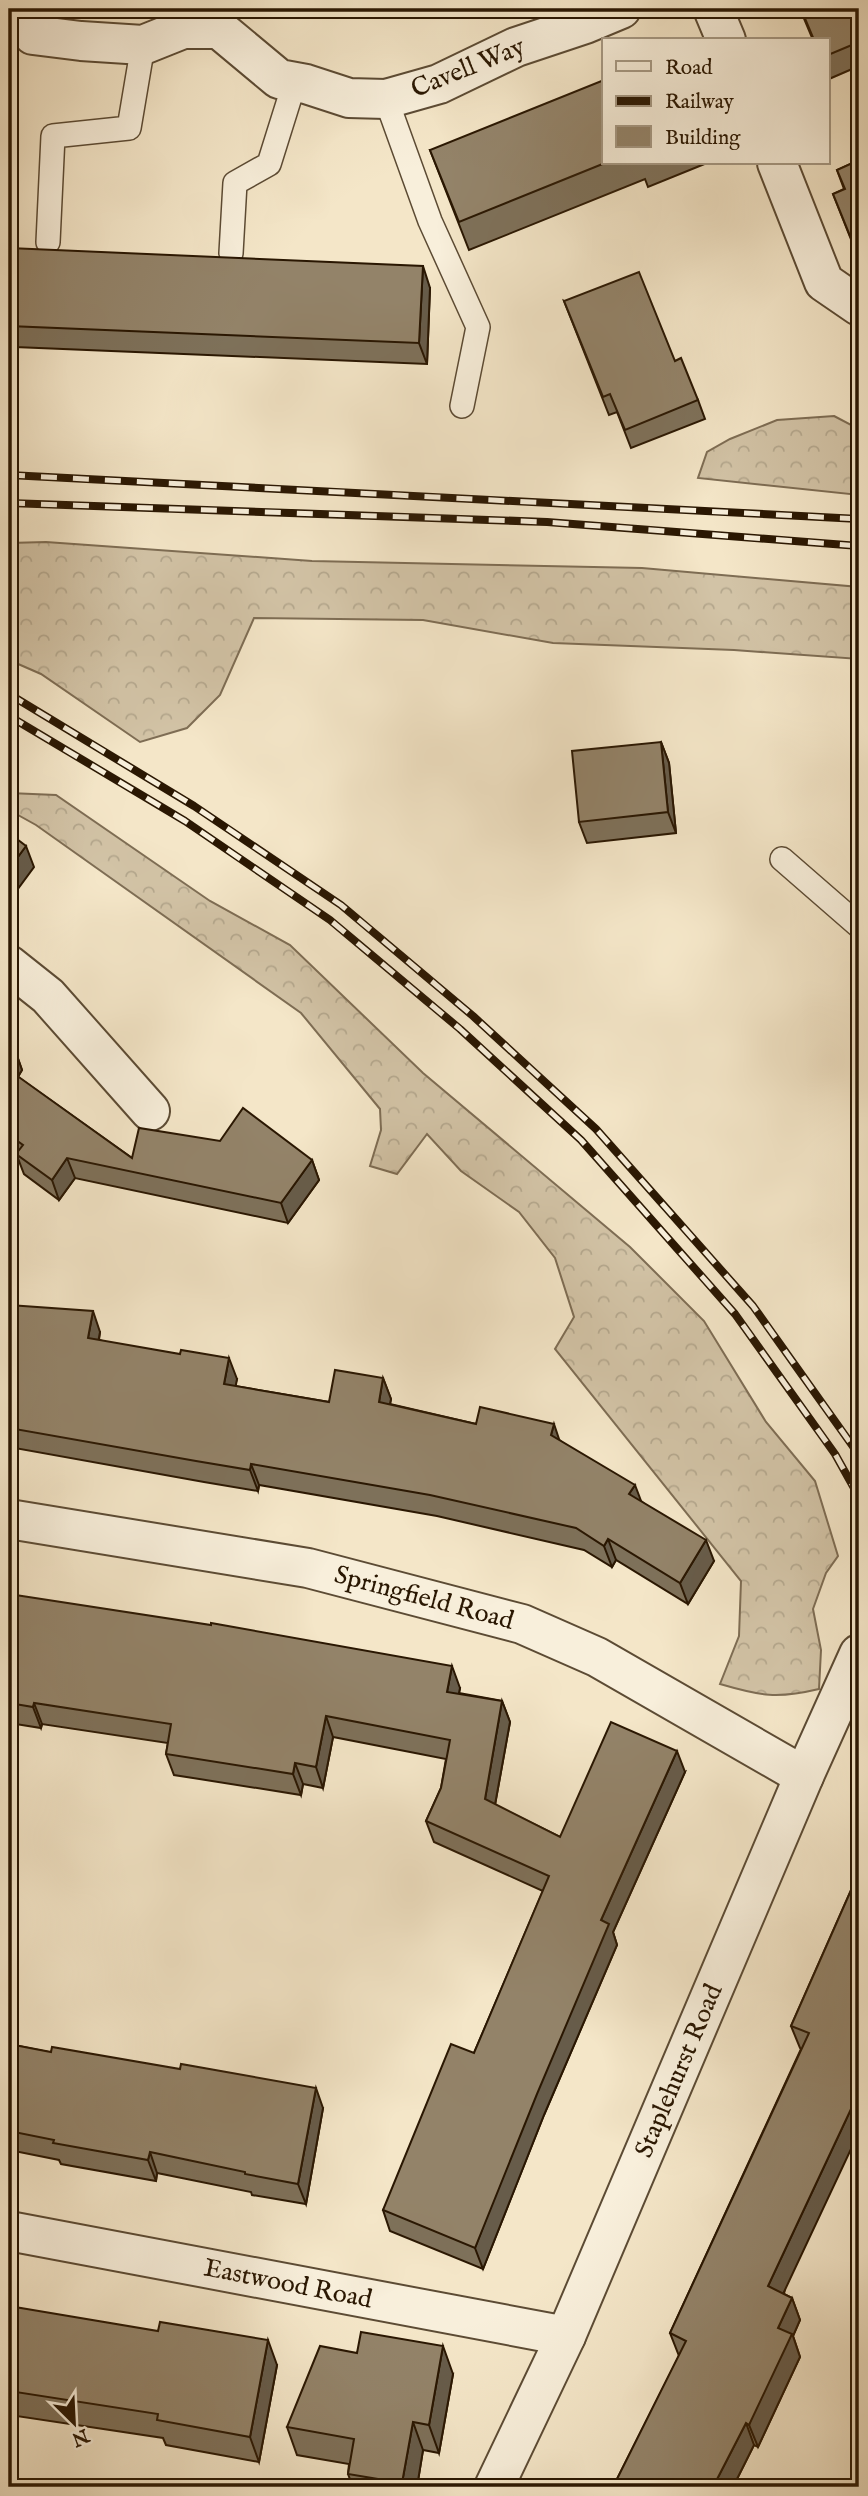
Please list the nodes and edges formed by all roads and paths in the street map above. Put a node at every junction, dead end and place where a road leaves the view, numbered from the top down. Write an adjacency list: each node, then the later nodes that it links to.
1 (9, 9): 5 (street, Cavell Way)
2 (621, 9): 7 (street, Cavell Way)
3 (713, 9): 4 (street)
4 (725, 38)
5 (143, 44): 6 (street, Cavell Way); 9 (lane)
6 (295, 81): 7 (street, Cavell Way); 10 (lane)
7 (386, 99): 12 (lane)
8 (777, 164): 11 (street)
9 (48, 242)
10 (231, 253)
11 (859, 306)
12 (462, 406)
13 (782, 859): 14 (lane)
14 (859, 926)
15 (9, 965): 16 (street)
16 (150, 1111)
17 (9, 1520): 19 (street, Springfield Road)
18 (859, 1654): 19 (street, Staplehurst Road)
19 (804, 1776): 21 (street, Staplehurst Road)
20 (9, 2231): 21 (street, Eastwood Road)
21 (566, 2336): 22 (street, Staplehurst Road)
22 (494, 2487)

